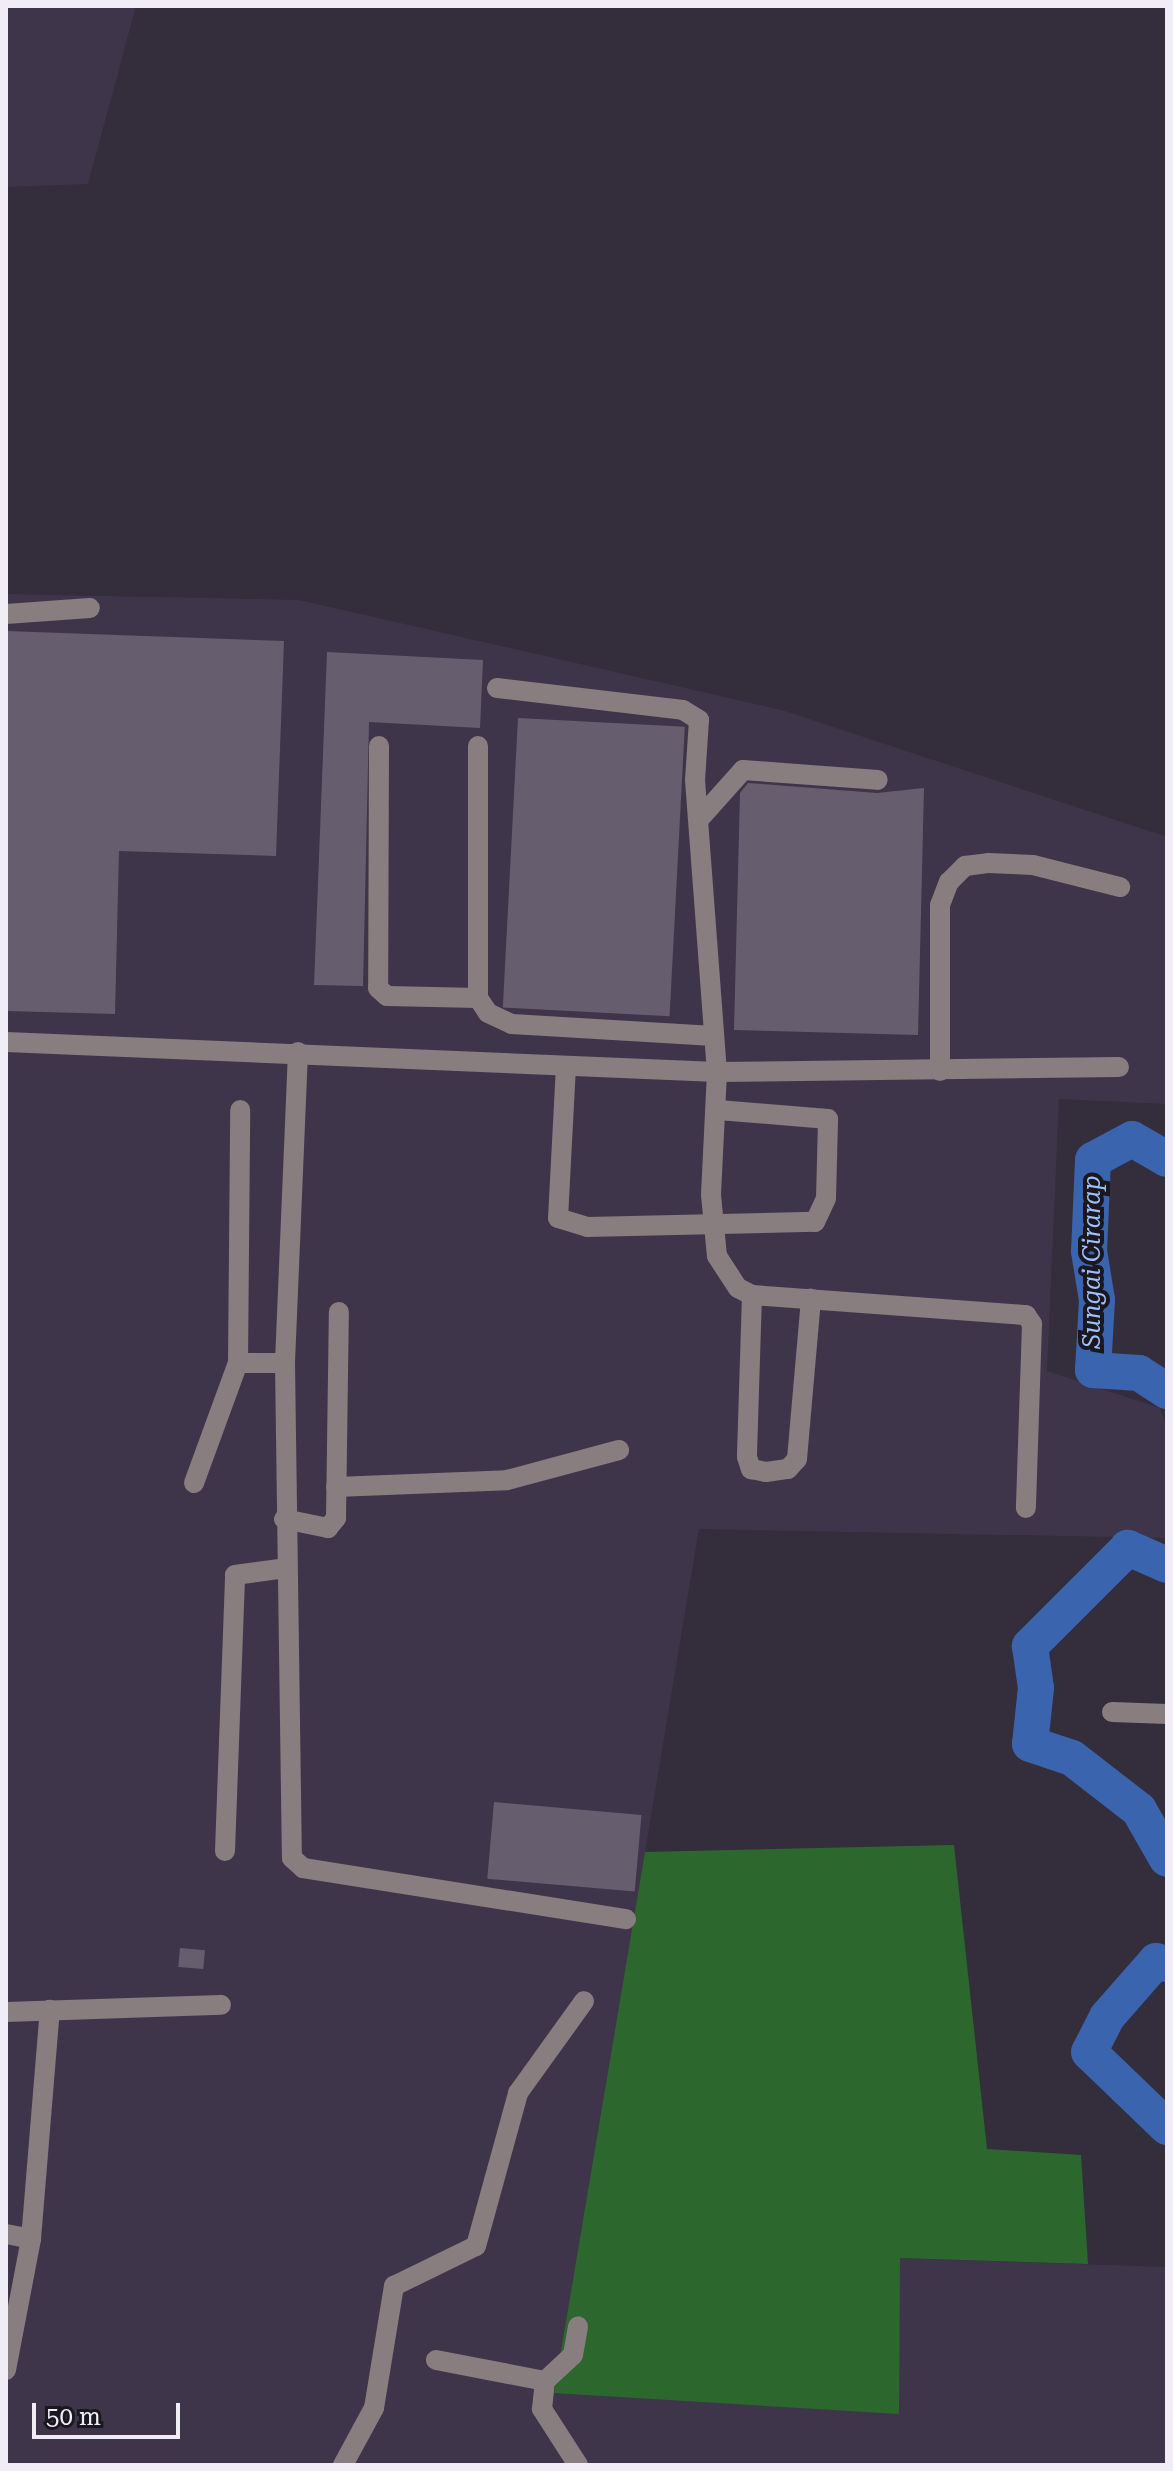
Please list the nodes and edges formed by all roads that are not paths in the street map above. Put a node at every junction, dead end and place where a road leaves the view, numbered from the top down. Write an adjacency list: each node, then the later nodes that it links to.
1 (90, 608): 2 (lane)
2 (6, 614)
3 (497, 688): 7 (lane)
4 (379, 746): 9 (lane)
5 (478, 746): 9 (lane)
6 (878, 780): 7 (lane)
7 (701, 817): 10 (lane)
8 (1120, 887): 15 (lane)
9 (478, 998): 10 (lane)
10 (714, 1036): 16 (lane)
11 (6, 1042): 12 (lane)
12 (298, 1052): 13 (lane); 24 (lane)
13 (566, 1066): 16 (lane); 19 (lane)
14 (1119, 1067): 15 (lane)
15 (940, 1071): 16 (lane)
16 (717, 1072): 18 (lane)
17 (240, 1110): 23 (lane)
18 (718, 1110): 19 (lane); 19 (lane)
19 (712, 1227): 20 (lane)
20 (752, 1295): 21 (lane); 21 (lane)
21 (811, 1299): 28 (lane)
22 (339, 1312): 27 (lane)
23 (238, 1363): 24 (lane); 26 (lane)
24 (285, 1363): 29 (lane)
25 (619, 1450): 27 (lane)
26 (194, 1483)
27 (336, 1487): 29 (lane)
28 (1026, 1508)
29 (284, 1519): 30 (lane)
30 (286, 1568): 33 (lane); 34 (lane)
31 (1112, 1712): 32 (lane)
32 (1167, 1714)
33 (225, 1851)
34 (626, 1919)
35 (584, 2001): 45 (lane)
36 (221, 2005): 37 (lane)
37 (50, 2010): 38 (lane); 40 (lane)
38 (6, 2012)
39 (6, 2234): 40 (lane)
40 (31, 2239): 43 (lane)
41 (578, 2326): 44 (lane)
42 (436, 2360): 44 (lane)
43 (7, 2375)
44 (545, 2381): 46 (lane)
45 (343, 2465)
46 (578, 2465)

